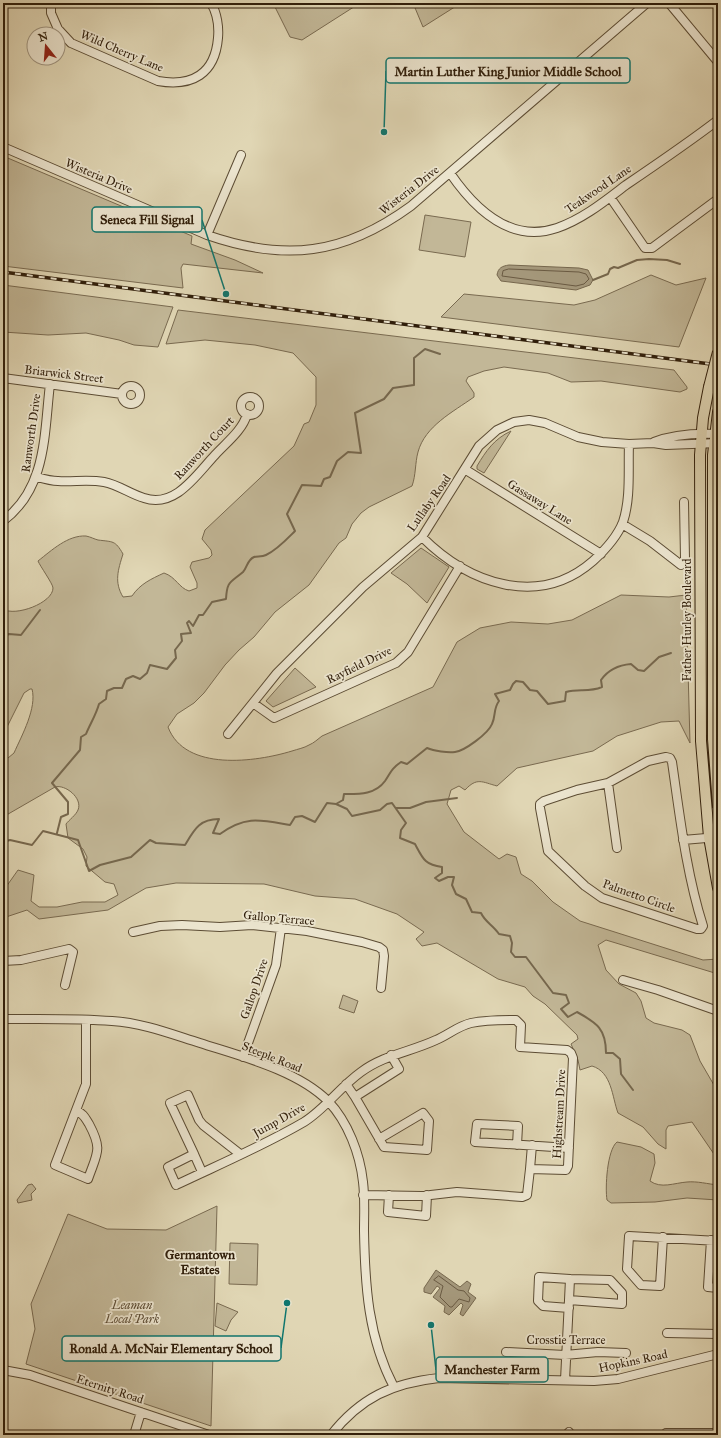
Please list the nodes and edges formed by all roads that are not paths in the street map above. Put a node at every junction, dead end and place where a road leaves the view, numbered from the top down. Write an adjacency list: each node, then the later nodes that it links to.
1 (51, 3): 2 (street, Wild Cherry Lane)
2 (211, 3)
3 (648, 3): 9 (street, Wisteria Drive)
4 (669, 3): 5 (street)
5 (718, 62)
6 (718, 120): 10 (street, Teakwood Lane)
7 (3, 148): 12 (street, Wisteria Drive)
8 (241, 155): 12 (street)
9 (450, 173): 10 (street, Teakwood Lane); 12 (street, Wisteria Drive)
10 (610, 197): 11 (street)
11 (718, 199)
12 (207, 235)
13 (718, 352): 19 (main road, Father Hurley Boulevard, bridge)
14 (3, 378): 15 (street, Briarwick Street)
15 (50, 384): 16 (street, Briarwick Street); 23 (street, Ranworth Drive)
16 (122, 394)
17 (718, 412): 20 (main road)
18 (247, 414): 23 (street, Ranworth Court)
19 (701, 439): 20 (street, Lullaby Road); 21 (street, Lullaby Road); 34 (main road, Father Hurley Boulevard)
20 (716, 439): 33 (main road)
21 (629, 444): 22 (street, Lullaby Road); 26 (street)
22 (466, 470): 27 (street, Lullaby Road); 28 (street, Gassaway Lane)
23 (37, 477): 25 (street, Ranworth Drive)
24 (684, 502): 26 (street)
25 (3, 521)
26 (622, 524): 28 (street)
27 (422, 537): 29 (street); 30 (street, Lullaby Road)
28 (601, 554): 29 (street)
29 (460, 566): 30 (street, Rayfield Drive)
30 (253, 703): 31 (street, Lullaby Road)
31 (228, 734)
32 (608, 783): 35 (street, Palmetto Circle); 35 (street, Palmetto Circle); 36 (street)
33 (718, 805)
34 (713, 837): 35 (street); 37 (main road, Father Hurley Boulevard)
35 (683, 840)
36 (617, 848)
37 (718, 888)
38 (281, 928): 39 (street, Gallop Terrace); 43 (street, Gallop Terrace); 48 (street, Gallop Drive)
39 (133, 932)
40 (3, 961): 42 (street)
41 (623, 980): 44 (street)
42 (65, 985)
43 (381, 988)
44 (718, 1012)
45 (3, 1019): 46 (street, Steeple Road)
46 (86, 1020): 48 (street, Steeple Road); 52 (street)
47 (391, 1055): 49 (street, Highstream Drive); 50 (street); 56 (street, Highstream Drive)
48 (243, 1057): 51 (street, Steeple Road)
49 (346, 1084): 50 (street); 51 (street, Highstream Drive)
50 (354, 1097): 53 (street)
51 (328, 1101): 58 (street, Jump Drive); 61 (street, Steeple Road)
52 (77, 1111): 52 (street)
53 (380, 1139): 53 (street)
54 (517, 1144): 54 (street); 55 (street)
55 (532, 1146): 56 (street); 59 (street)
56 (569, 1148): 59 (street, Highstream Drive)
57 (194, 1154): 58 (street); 60 (street); 60 (street, Jump Drive)
58 (240, 1154): 60 (street, Jump Drive)
59 (530, 1169): 63 (street)
60 (202, 1172)
61 (363, 1195): 62 (street); 77 (street, Steeple Road)
62 (389, 1195): 63 (street); 63 (street)
63 (426, 1196)
64 (663, 1237): 64 (street); 65 (street)
65 (714, 1241): 67 (street)
66 (570, 1279): 68 (street); 68 (street); 68 (street)
67 (718, 1288)
68 (569, 1304): 74 (street)
69 (666, 1333): 70 (street)
70 (718, 1334)
71 (506, 1352): 74 (street, Crosstie Terrace)
72 (626, 1353): 74 (street, Crosstie Terrace)
73 (718, 1354): 76 (street, Hopkins Road)
74 (565, 1355): 76 (street)
75 (3, 1370): 78 (street, Eternity Road)
76 (565, 1380): 77 (street, Hopkins Road)
77 (394, 1387): 83 (street, Hopkins Road)
78 (141, 1412): 81 (street); 82 (street, Eternity Road)
79 (718, 1433): 80 (street)
80 (706, 1434): 86 (street)
81 (134, 1435)
82 (209, 1435)
83 (331, 1435)
84 (566, 1435): 85 (street)
85 (571, 1435)
86 (666, 1435)

